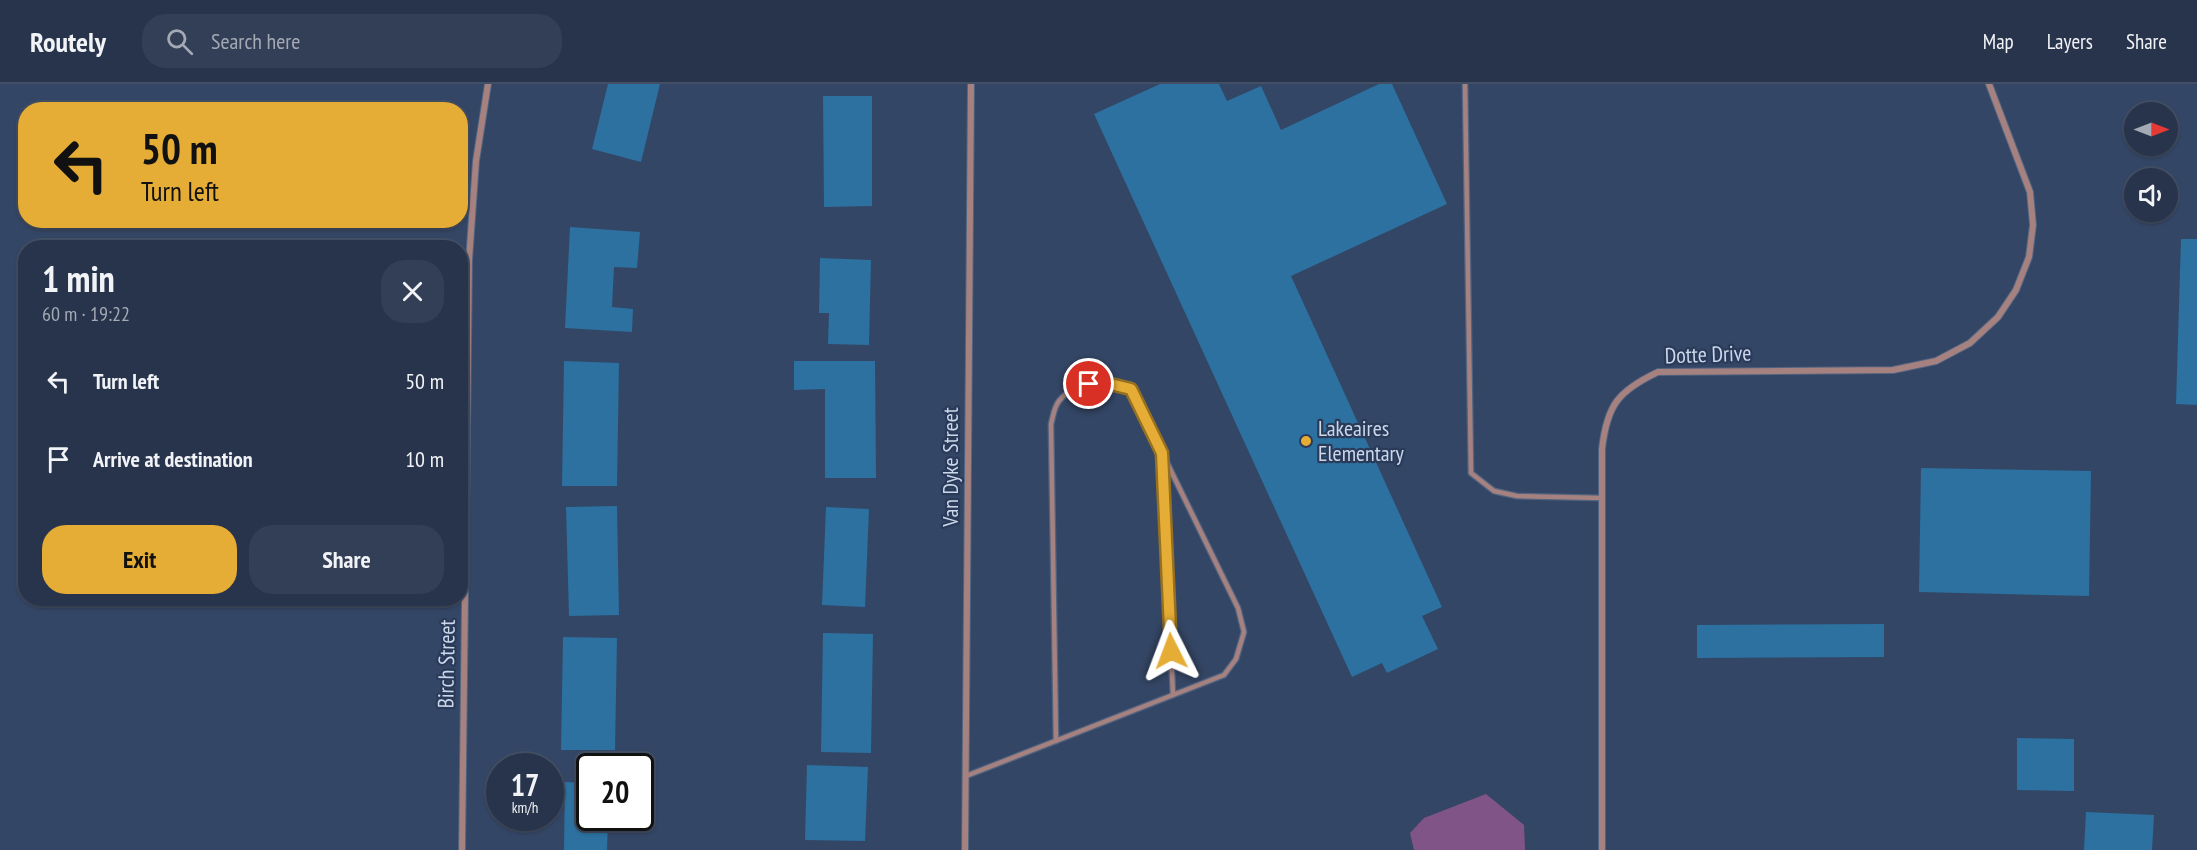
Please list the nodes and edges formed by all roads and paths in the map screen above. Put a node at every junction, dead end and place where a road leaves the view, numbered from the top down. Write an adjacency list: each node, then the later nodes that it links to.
1 (488, 84): 5 (street, Birch Street)
2 (971, 84): 11 (street, Van Dyke Street)
3 (1465, 84): 7 (lane)
4 (1989, 84): 7 (street, Dotte Drive)
5 (468, 344)
6 (1162, 453): 9 (lane); 9 (lane); 10 (lane)
7 (1602, 498): 14 (street, Dotte Drive)
8 (465, 606): 12 (street, Birch Street)
9 (1173, 695): 10 (lane)
10 (1056, 741): 11 (lane)
11 (966, 776): 13 (street, Van Dyke Street)
12 (462, 850)
13 (965, 850)
14 (1602, 850)

